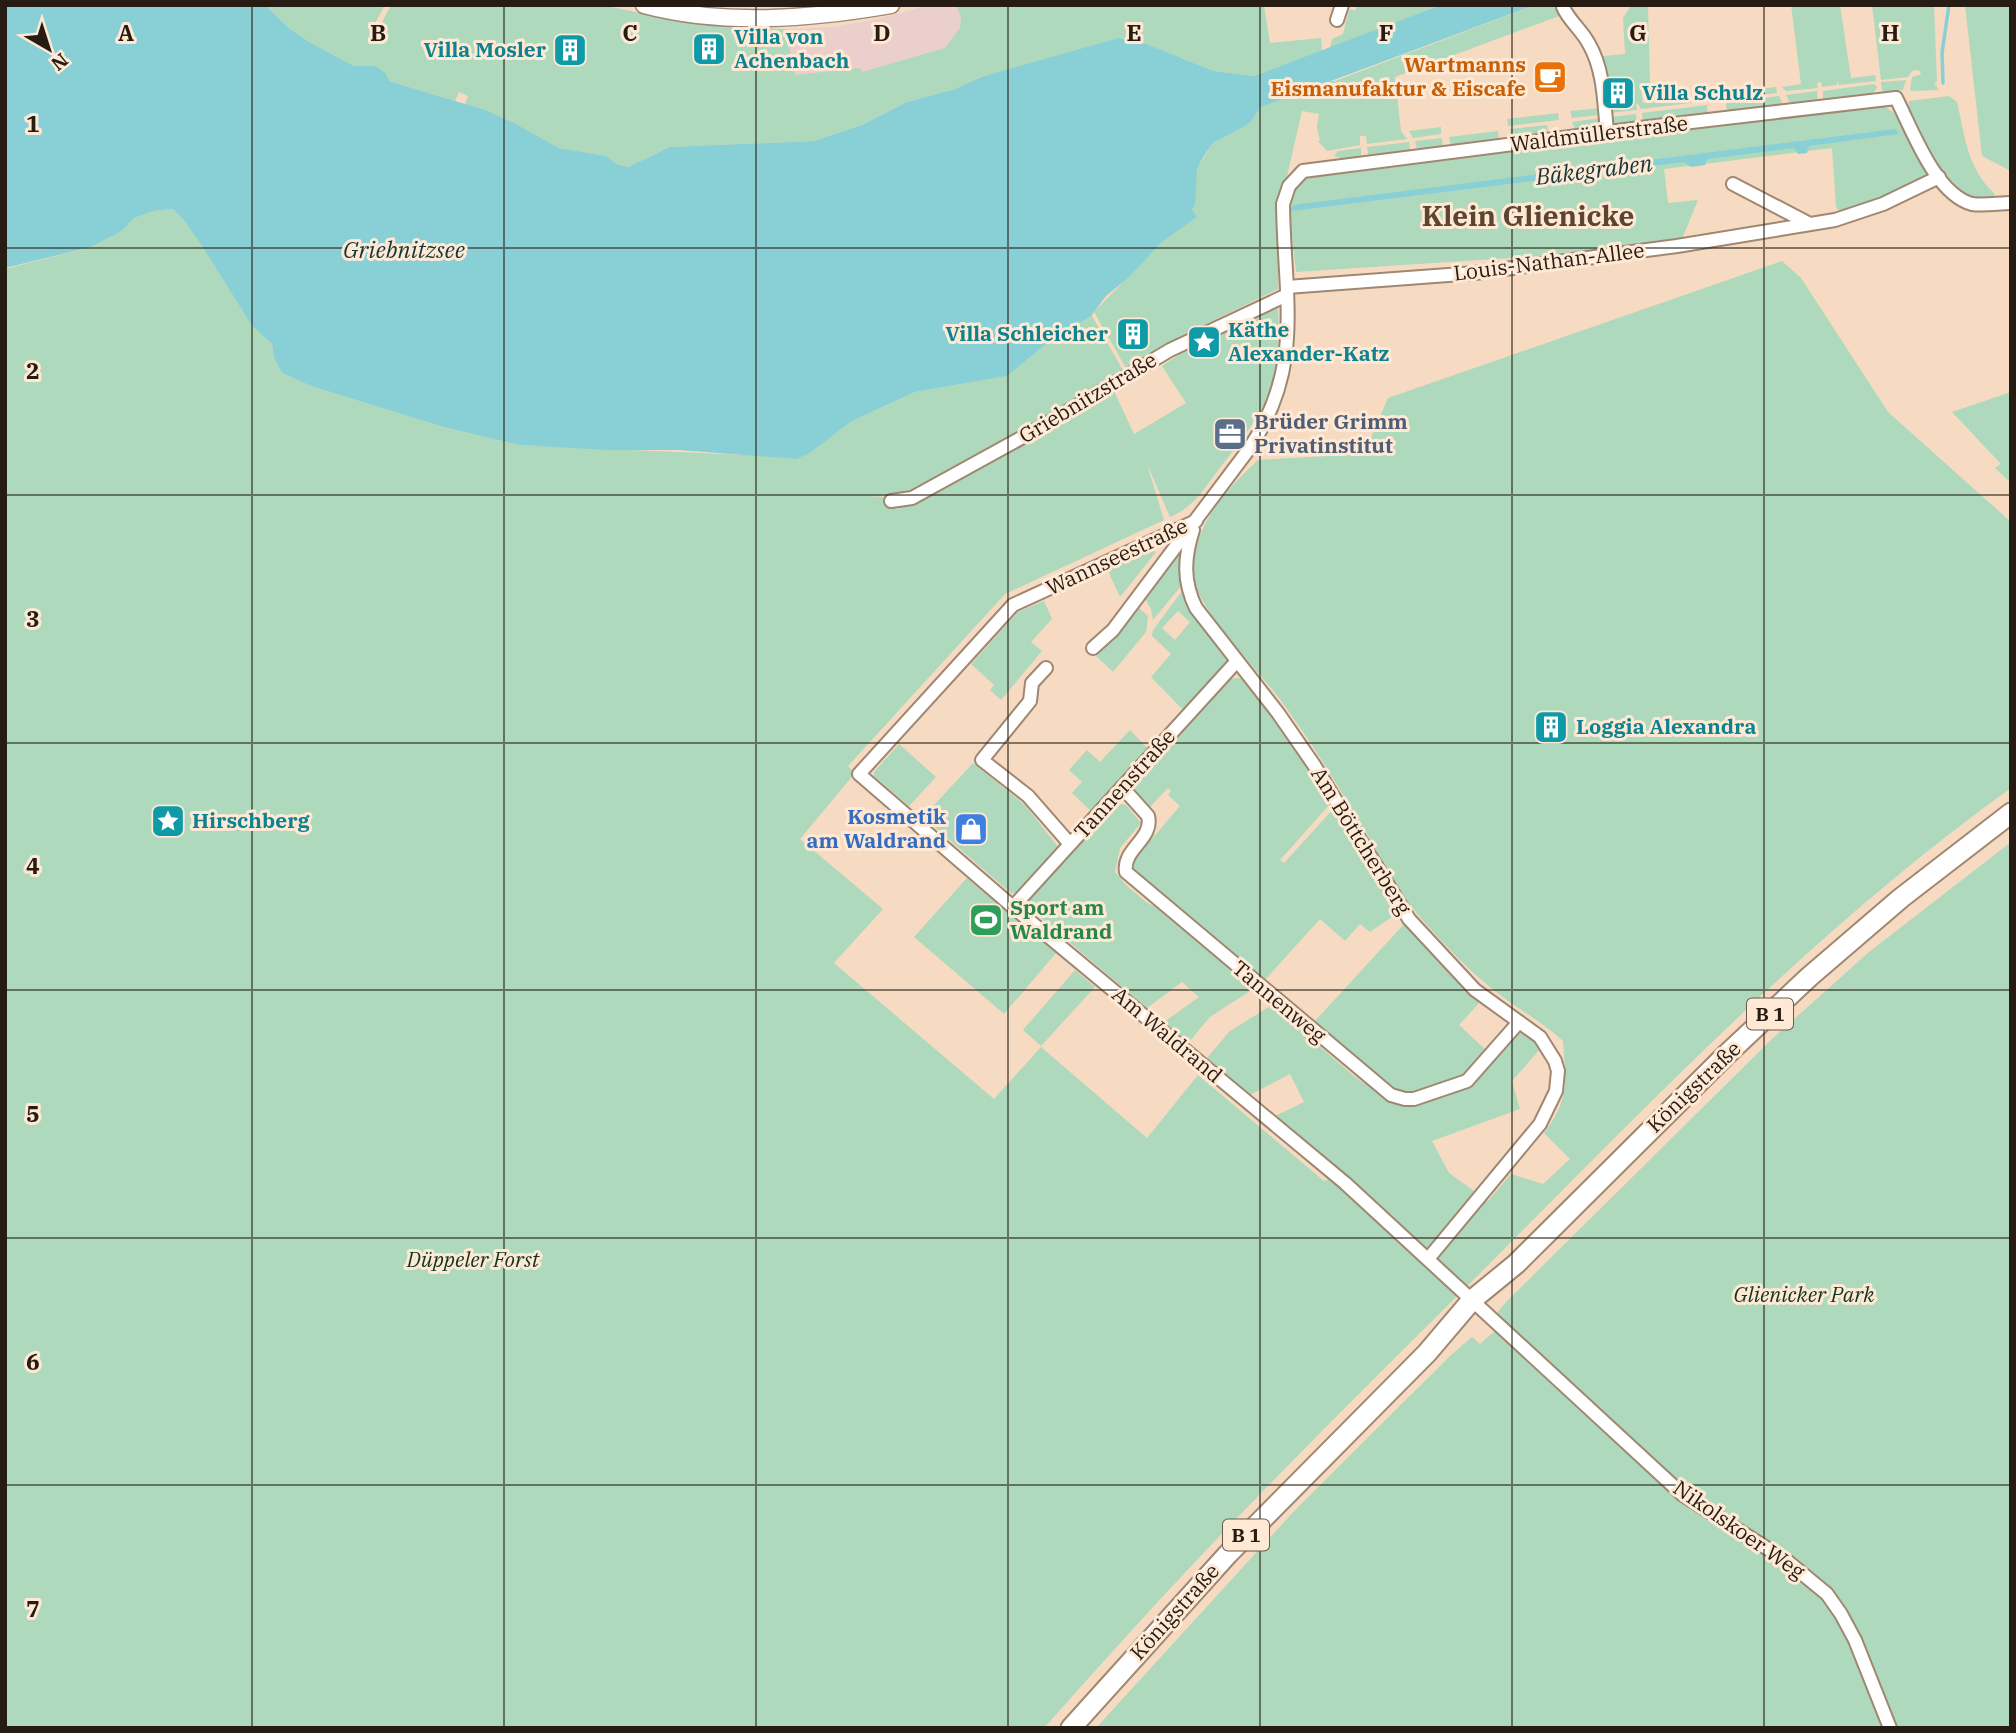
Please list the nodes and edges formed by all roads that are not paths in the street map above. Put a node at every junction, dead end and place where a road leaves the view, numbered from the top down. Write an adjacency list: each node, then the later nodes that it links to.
1 (644, 5): 2 (street)
2 (891, 5)
3 (1342, 5): 5 (street)
4 (1563, 7): 6 (street)
5 (1337, 20)
6 (1607, 132): 7 (street, Waldmüllerstraße); 8 (street, Waldmüllerstraße)
7 (1303, 171): 12 (street, Wannseestraße)
8 (1939, 177): 10 (street); 11 (street, Louis-Nathan-Allee)
9 (1733, 184): 11 (street)
10 (2011, 203)
11 (1810, 224): 12 (street, Louis-Nathan-Allee)
12 (1287, 291): 13 (street, Griebnitzstraße); 14 (street, Wannseestraße)
13 (891, 501)
14 (1196, 521): 15 (street); 16 (street, Am Böttcherberg); 18 (street, Wannseestraße)
15 (1093, 648)
16 (1237, 661): 19 (street, Tannenstraße); 23 (street, Am Böttcherberg)
17 (1046, 668): 21 (street)
18 (859, 774): 22 (street, Am Waldrand)
19 (1122, 787): 21 (street, Tannenstraße); 23 (street, Tannenweg)
20 (2011, 813): 25 (main road, Königstraße / B 1)
21 (1070, 844): 22 (street, Tannenstraße)
22 (1013, 907): 24 (street, Am Waldrand)
23 (1519, 1022): 24 (street, Am Böttcherberg)
24 (1428, 1259): 25 (street, Am Waldrand)
25 (1476, 1305): 26 (main road, Königstraße / B 1); 27 (street, Nikolskoer Weg)
26 (1071, 1728)
27 (1890, 1728)

